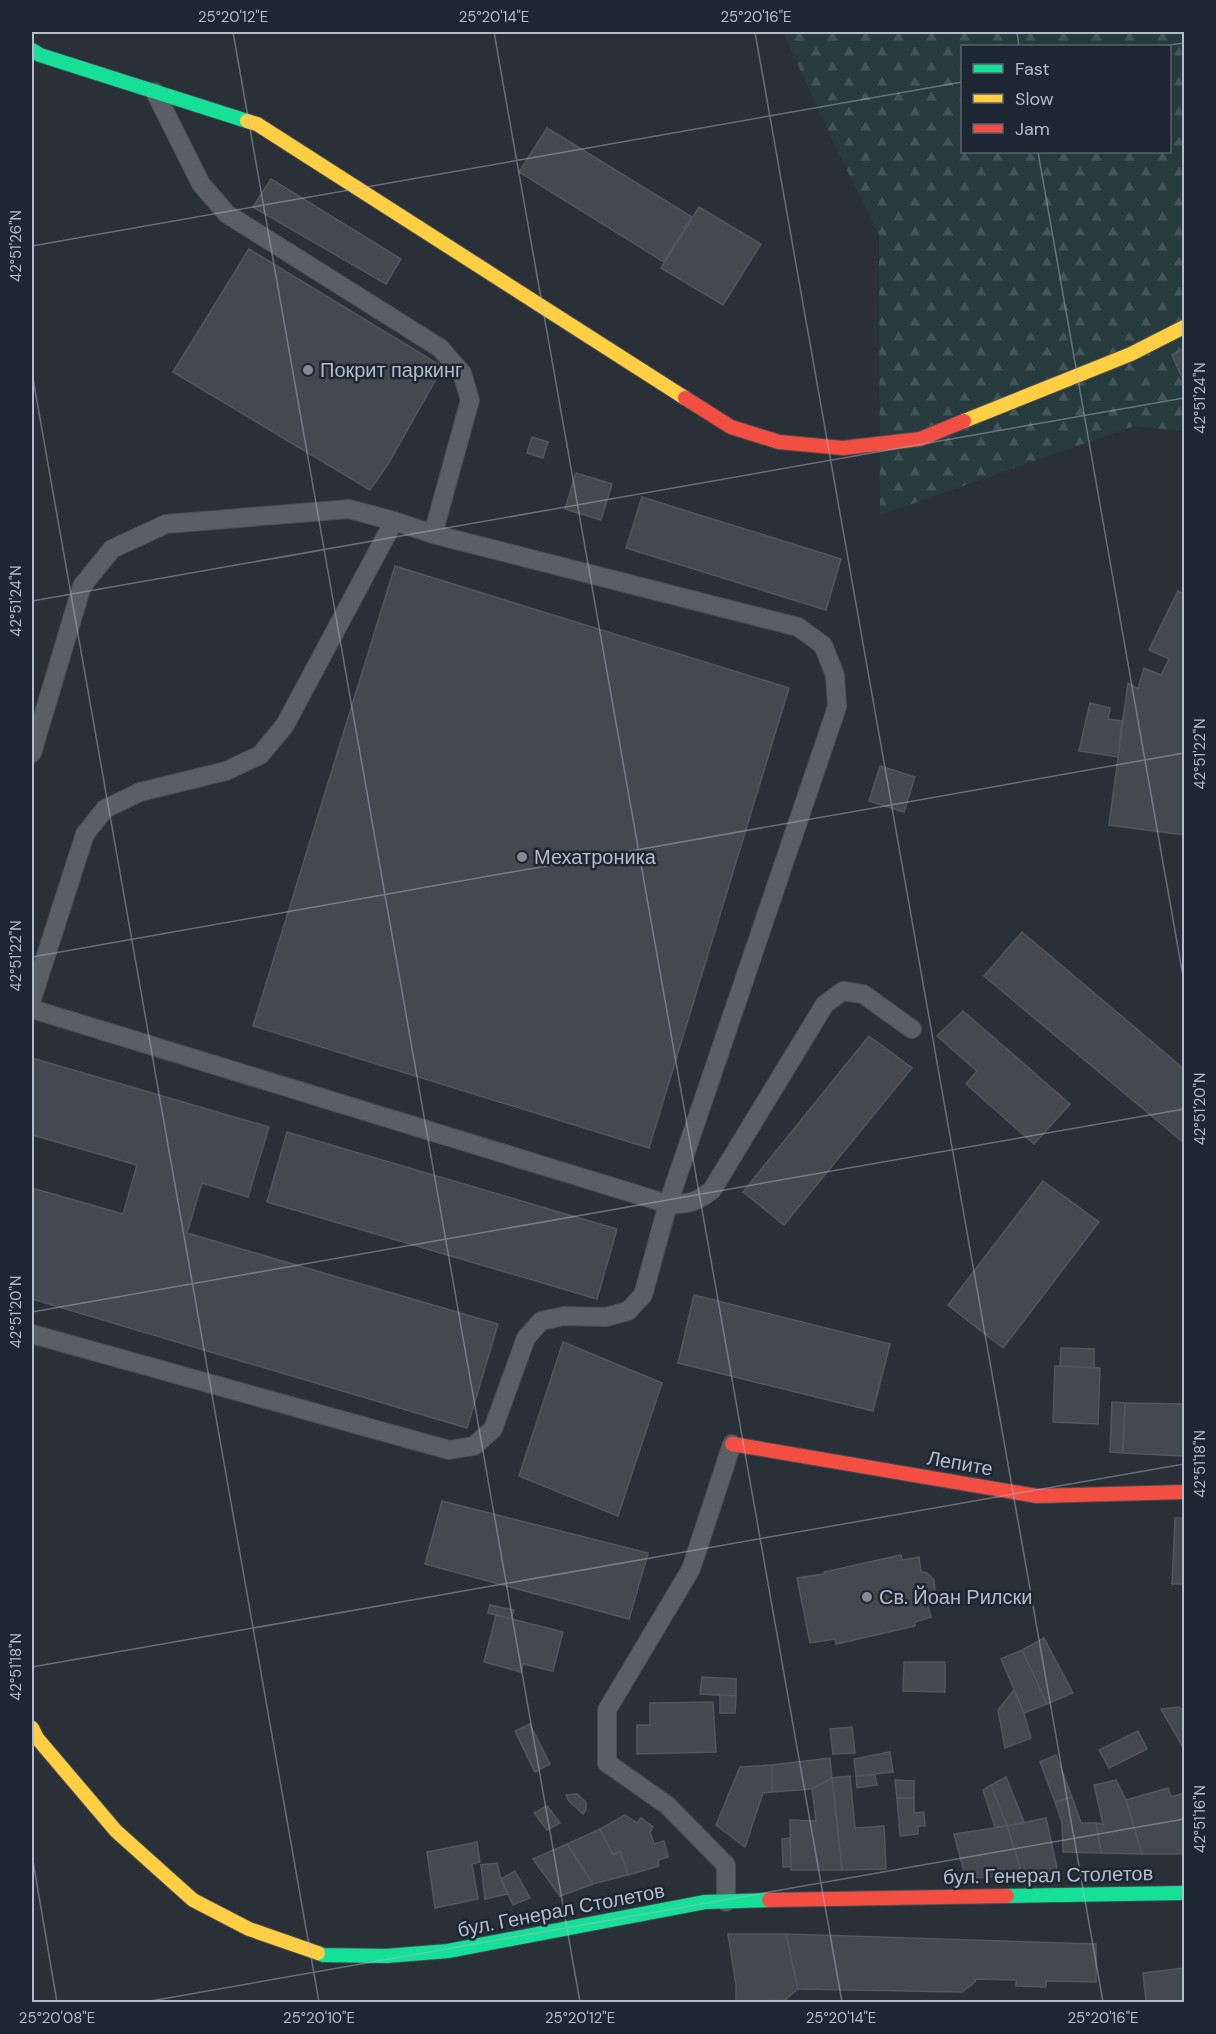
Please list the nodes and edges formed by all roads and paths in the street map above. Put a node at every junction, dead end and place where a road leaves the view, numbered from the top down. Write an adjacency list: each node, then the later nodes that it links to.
1 (32, 50): 2 (street)
2 (154, 90): 3 (street); 5 (lane)
3 (1185, 327)
4 (394, 521): 5 (lane); 6 (lane); 7 (lane)
5 (433, 534): 10 (lane)
6 (32, 753)
7 (32, 999)
8 (32, 1009): 10 (lane)
9 (912, 1029): 10 (lane)
10 (668, 1204): 11 (lane)
11 (32, 1334)
12 (732, 1444): 13 (street, Лепите); 16 (lane)
13 (1185, 1492)
14 (32, 1728): 16 (street, бул. Генерал Столетов)
15 (1185, 1893): 16 (street, бул. Генерал Столетов)
16 (726, 1902)

